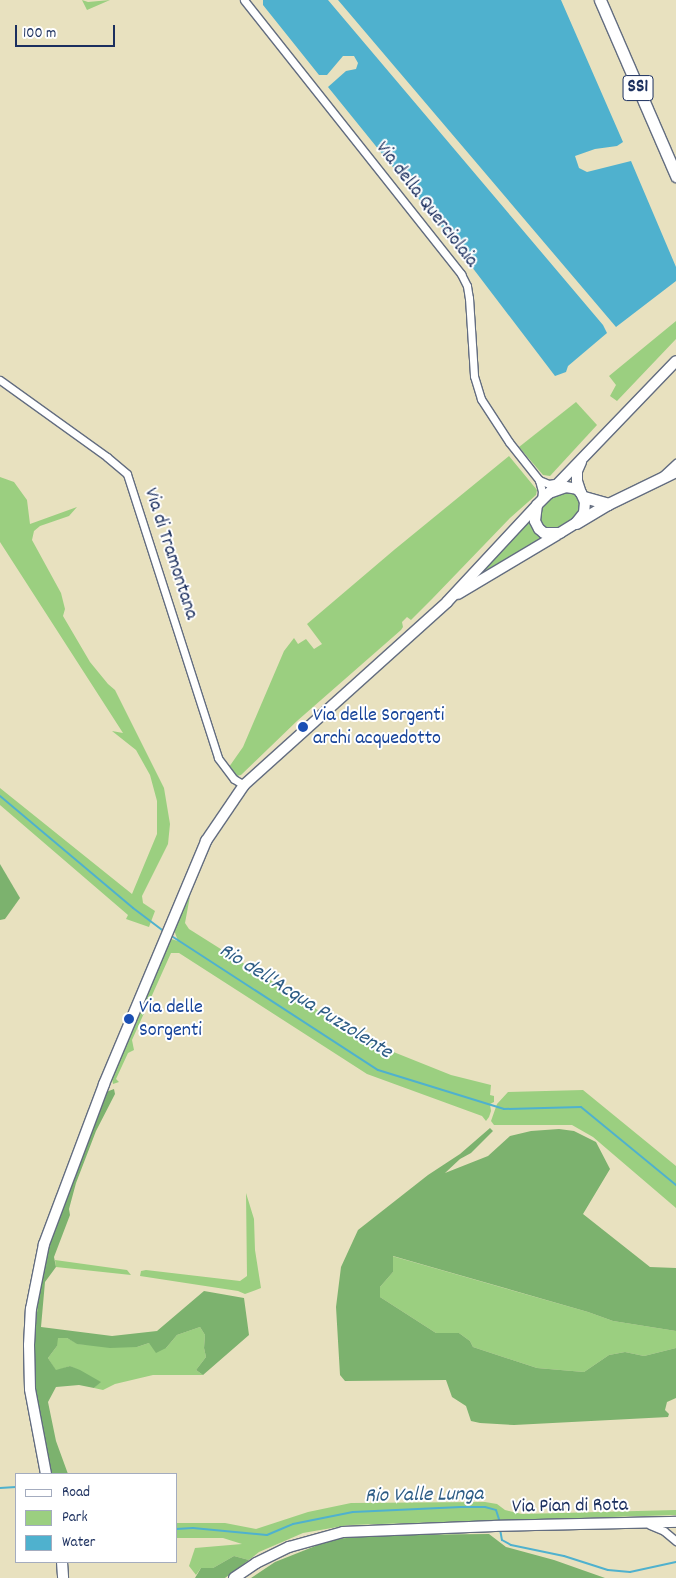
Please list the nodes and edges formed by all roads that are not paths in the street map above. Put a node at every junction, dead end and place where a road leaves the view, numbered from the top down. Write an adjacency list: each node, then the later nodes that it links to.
1 (244, 0): 12 (street, Via della Querciolaia)
2 (600, 0): 5 (highway, SS1)
3 (607, 0): 4 (highway, SS1)
4 (676, 158)
5 (676, 176)
6 (676, 361): 8 (main road)
7 (0, 380): 21 (street, Via di Tramontana)
8 (581, 461): 13 (main road); 15 (main road)
9 (676, 463): 11 (street)
10 (676, 471): 11 (highway)
11 (662, 477): 17 (highway)
12 (539, 480): 13 (street); 16 (street)
13 (560, 482): 14 (main road)
14 (549, 493): 15 (main road); 16 (main road)
15 (583, 495): 17 (highway); 18 (main road)
16 (539, 503): 19 (main road); 20 (main road)
17 (608, 504): 18 (highway)
18 (576, 523): 19 (main road)
19 (560, 533): 20 (main road)
20 (447, 602): 21 (main road)
21 (244, 785): 22 (main road)
22 (46, 1473)
23 (676, 1522): 24 (main road, Via Pian di Rota)
24 (642, 1523): 25 (street); 28 (main road, Via Pian di Rota)
25 (676, 1541)
26 (62, 1563): 27 (main road)
27 (63, 1578)
28 (234, 1578)

